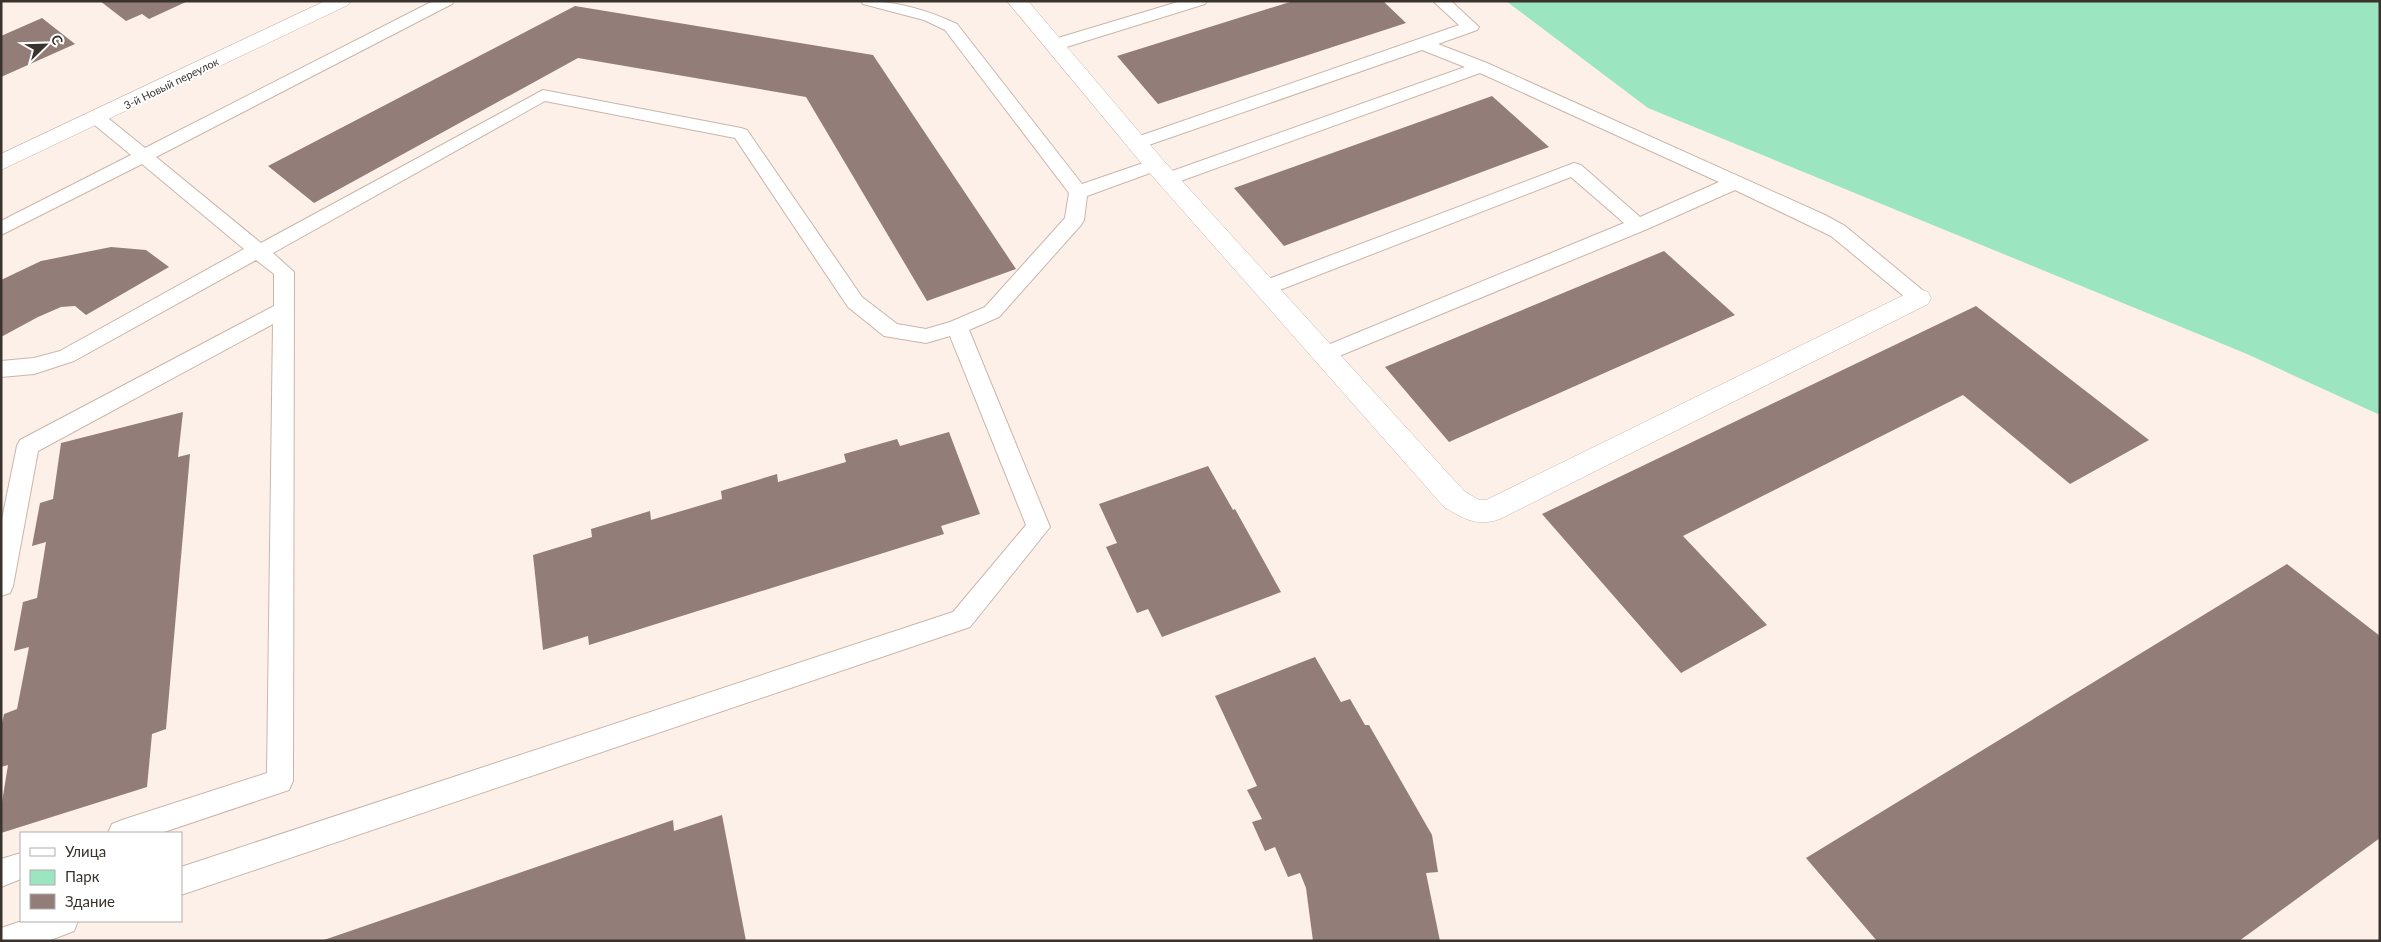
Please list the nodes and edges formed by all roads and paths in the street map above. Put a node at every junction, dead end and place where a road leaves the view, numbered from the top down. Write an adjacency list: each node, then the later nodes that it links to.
1 (341, 1): 10 (street, 3-й Новый переулок)
2 (446, 1): 12 (lane)
3 (869, 1): 16 (lane)
4 (1017, 1): 8 (street)
5 (1199, 1): 8 (lane)
6 (1441, 1): 7 (lane)
7 (1423, 44): 9 (lane); 11 (lane)
8 (1054, 45): 11 (street)
9 (1481, 67): 14 (lane); 15 (lane)
10 (97, 118): 12 (lane); 13 (street, 3-й Новый переулок)
11 (1137, 143): 14 (street)
12 (146, 156): 18 (lane); 19 (lane)
13 (1, 164)
14 (1161, 172): 16 (lane); 20 (street)
15 (1736, 182): 17 (lane); 21 (lane)
16 (1078, 192): 23 (lane)
17 (1638, 225): 20 (lane); 24 (lane)
18 (1, 229)
19 (258, 252): 22 (lane); 23 (lane); 25 (lane)
20 (1265, 288): 24 (street)
21 (1920, 298): 24 (street)
22 (284, 309): 26 (lane); 27 (lane)
23 (957, 327): 28 (lane)
24 (1324, 354)
25 (1, 369)
26 (1, 586)
27 (125, 832)
28 (182, 881)
29 (61, 922): 30 (lane)
30 (4, 941)

